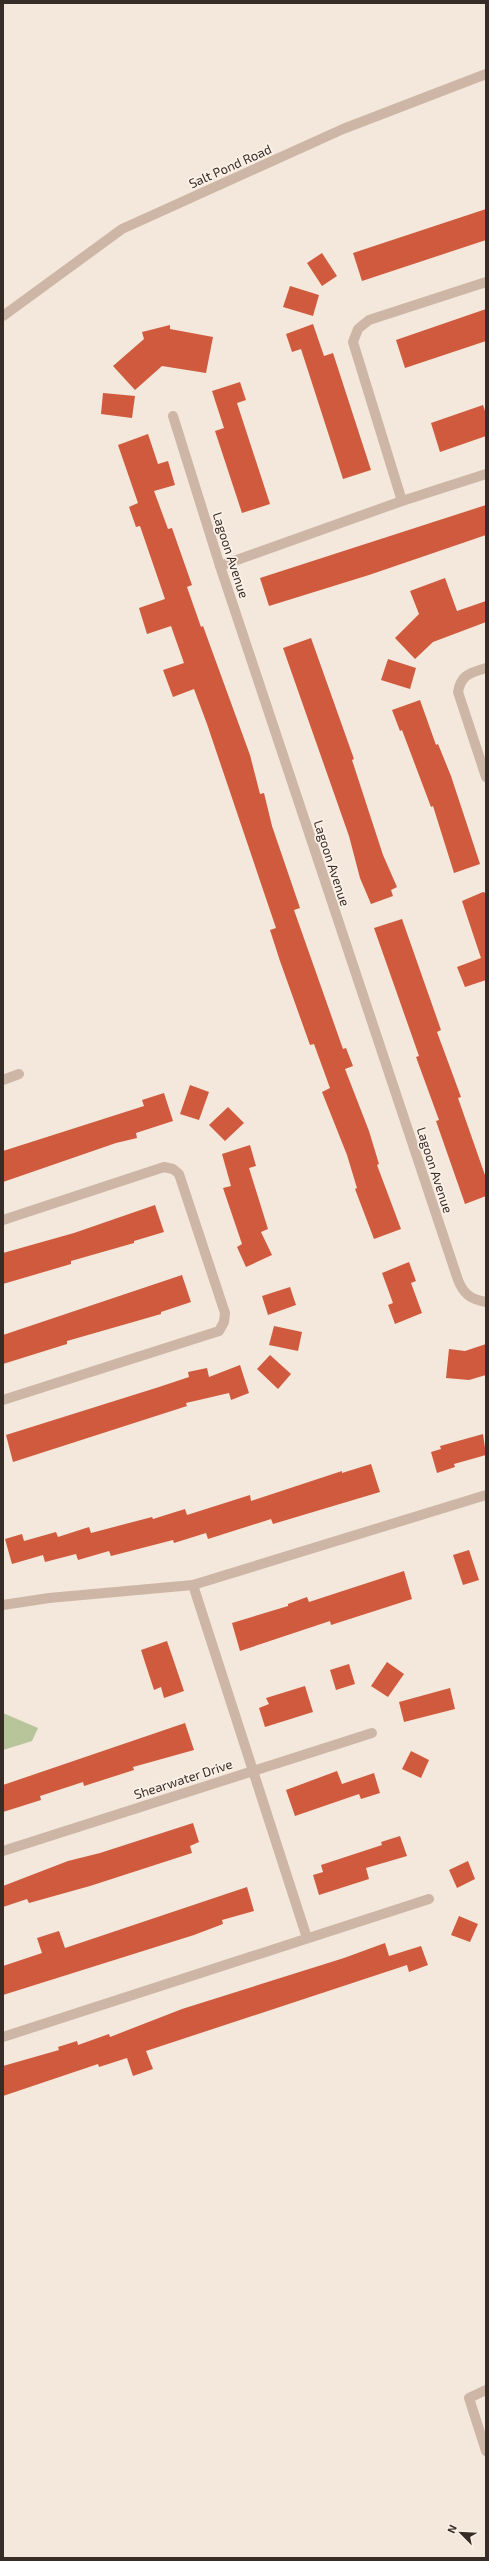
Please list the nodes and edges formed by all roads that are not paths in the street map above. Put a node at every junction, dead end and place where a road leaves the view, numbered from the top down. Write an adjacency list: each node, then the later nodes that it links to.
1 (486, 74): 3 (street, Salt Pond Road)
2 (486, 282): 6 (street)
3 (3, 316)
4 (173, 416): 7 (street, Lagoon Avenue)
5 (486, 474): 6 (street)
6 (402, 501): 7 (street)
7 (220, 566): 13 (street, Lagoon Avenue)
8 (486, 668): 9 (street)
9 (486, 777)
10 (19, 1074): 11 (street)
11 (3, 1080)
12 (3, 1220): 14 (street)
13 (486, 1302)
14 (3, 1400)
15 (486, 1495): 16 (street)
16 (193, 1585): 17 (street); 19 (street)
17 (3, 1605)
18 (372, 1733): 19 (street, Shearwater Drive)
19 (253, 1771): 20 (street, Shearwater Drive); 22 (street)
20 (3, 1850)
21 (429, 1899): 22 (street)
22 (308, 1938): 23 (street)
23 (3, 2037)
24 (486, 2390): 25 (street)
25 (486, 2451)

